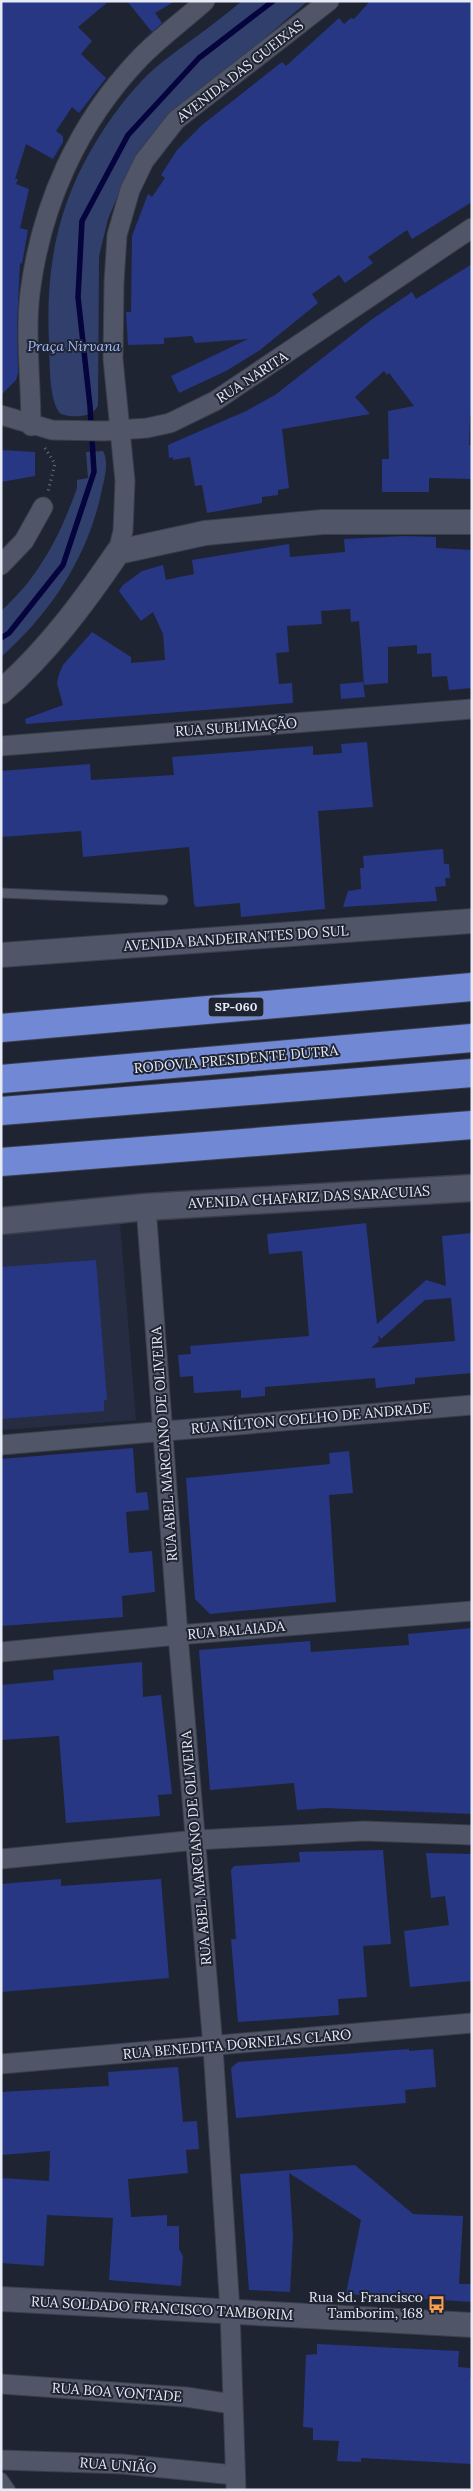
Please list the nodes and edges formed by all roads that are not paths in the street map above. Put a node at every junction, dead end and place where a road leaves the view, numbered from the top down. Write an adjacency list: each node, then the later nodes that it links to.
1 (205, 1): 5 (street)
2 (329, 1): 6 (street, AVENIDA DAS GUEIXAS)
3 (472, 228): 6 (street, RUA NARITA)
4 (1, 415): 5 (street, RUA NARITA)
5 (32, 426): 6 (street, RUA NARITA)
6 (112, 431): 9 (street, AVENIDA DAS GUEIXAS)
7 (44, 507): 10 (street)
8 (472, 522): 9 (street)
9 (118, 552): 11 (street, AVENIDA DAS GUEIXAS)
10 (1, 565)
11 (1, 692)
12 (472, 709): 13 (street, RUA SUBLIMAÇÃO)
13 (1, 746)
14 (1, 893): 15 (lane)
15 (163, 900)
16 (472, 921): 17 (street, AVENIDA BANDEIRANTES DO SUL)
17 (1, 955)
18 (472, 986): 19 (highway, SP-060)
19 (1, 1028)
20 (472, 1038): 22 (highway, RODOVIA PRESIDENTE DUTRA)
21 (472, 1074): 23 (highway)
22 (1, 1079)
23 (1, 1111)
24 (472, 1125): 25 (highway)
25 (1, 1162)
26 (472, 1188): 27 (main road, AVENIDA CHAFARIZ DAS SARACUIAS)
27 (146, 1207): 28 (main road, AVENIDA CHAFARIZ DAS SARACUIAS); 30 (street, RUA ABEL MARCIANO DE OLIVEIRA)
28 (1, 1221)
29 (472, 1405): 30 (street, RUA NÍLTON COELHO DE ANDRADE)
30 (164, 1430): 31 (street, RUA NÍLTON COELHO DE ANDRADE); 33 (street, RUA ABEL MARCIANO DE OLIVEIRA)
31 (1, 1445)
32 (472, 1612): 33 (street, RUA BALAIADA)
33 (178, 1635): 34 (street, RUA BALAIADA); 36 (street, RUA ABEL MARCIANO DE OLIVEIRA)
34 (1, 1652)
35 (472, 1835): 36 (street)
36 (197, 1840): 37 (street); 39 (street, RUA ABEL MARCIANO DE OLIVEIRA)
37 (1, 1859)
38 (472, 2023): 39 (street, RUA BENEDITA DORNELAS CLARO)
39 (213, 2047): 40 (street, RUA BENEDITA DORNELAS CLARO); 42 (street, RUA ABEL MARCIANO DE OLIVEIRA)
40 (1, 2064)
41 (1, 2299): 42 (street, RUA SOLDADO FRANCISCO TAMBORIM)
42 (230, 2311): 43 (street, RUA SOLDADO FRANCISCO TAMBORIM); 45 (street, RUA ABEL MARCIANO DE OLIVEIRA)
43 (472, 2325)
44 (1, 2384): 45 (street, RUA BOA VONTADE)
45 (232, 2404): 48 (street, RUA ABEL MARCIANO DE OLIVEIRA)
46 (1, 2460): 48 (street, RUA UNIÃO)
47 (1, 2480): 49 (street)
48 (235, 2482)
49 (8, 2490)

